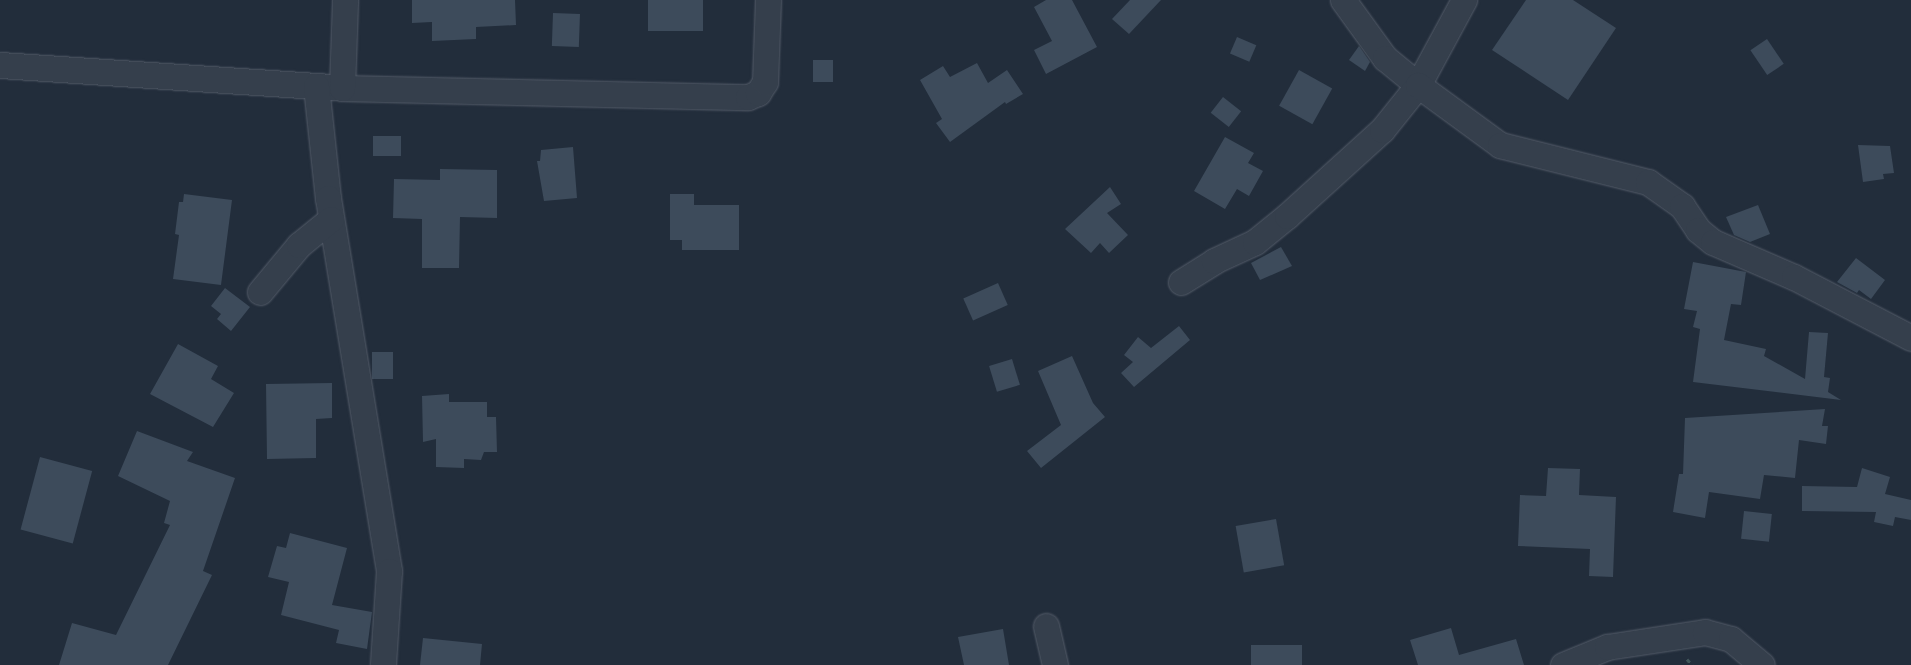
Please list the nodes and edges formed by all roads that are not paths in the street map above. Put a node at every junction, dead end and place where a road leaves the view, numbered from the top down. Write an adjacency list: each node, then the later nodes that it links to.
1 (345, 0): 8 (street)
2 (768, 0): 8 (street)
3 (1343, 0): 6 (street)
4 (1464, 0): 6 (street)
5 (0, 65): 7 (street)
6 (1418, 85): 10 (street); 12 (street)
7 (316, 86): 8 (street); 9 (street)
8 (342, 88)
9 (331, 219): 11 (street); 14 (street)
10 (1181, 282)
11 (260, 292)
12 (1911, 338)
13 (1046, 626): 15 (street)
14 (383, 665)
15 (1055, 665)
16 (1563, 665): 17 (street)
17 (1762, 665)

